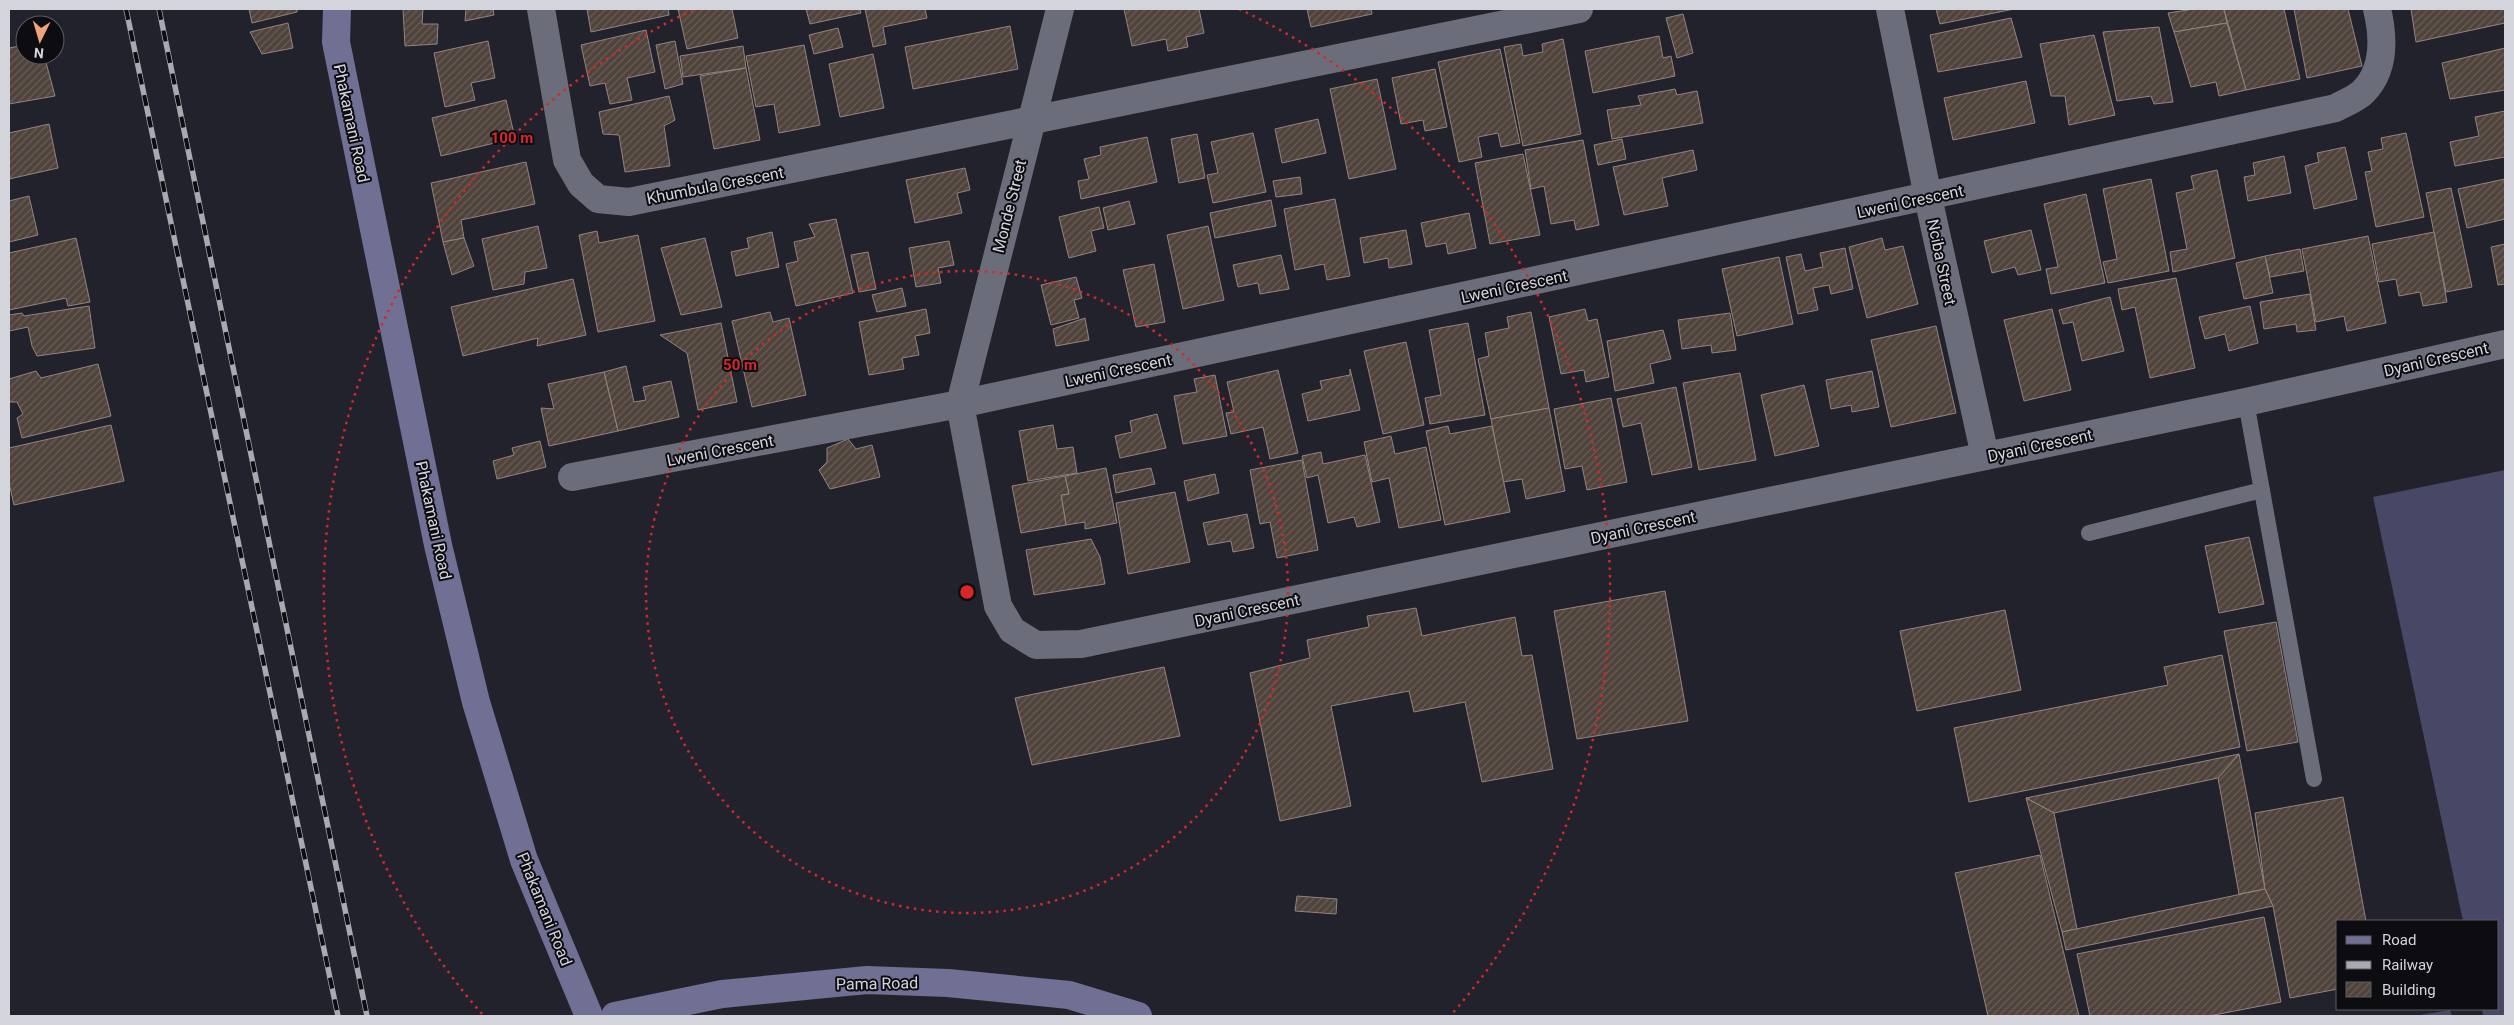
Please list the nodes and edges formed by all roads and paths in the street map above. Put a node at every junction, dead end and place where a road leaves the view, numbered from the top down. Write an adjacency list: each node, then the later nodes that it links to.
1 (337, 9): 17 (street, Phakamani Road)
2 (541, 9): 7 (street, Khumbula Crescent)
3 (1060, 9): 7 (street, Monde Street)
4 (1579, 9): 7 (street)
5 (1890, 9): 8 (street, Nciba Street)
6 (2377, 9): 8 (street, Lweni Crescent)
7 (1030, 120): 11 (street, Monde Street)
8 (1928, 197): 11 (street, Lweni Crescent); 12 (street, Nciba Street)
9 (2505, 344): 10 (street, Dyani Crescent)
10 (2246, 402): 12 (street, Dyani Crescent); 14 (lane)
11 (960, 404): 12 (street, Dyani Crescent); 13 (street, Lweni Crescent)
12 (1985, 456)
13 (572, 478)
14 (2262, 490): 15 (lane); 16 (lane)
15 (2089, 533)
16 (2314, 779)
17 (589, 1016)
18 (615, 1016): 19 (street, Pama Road)
19 (1138, 1016)

